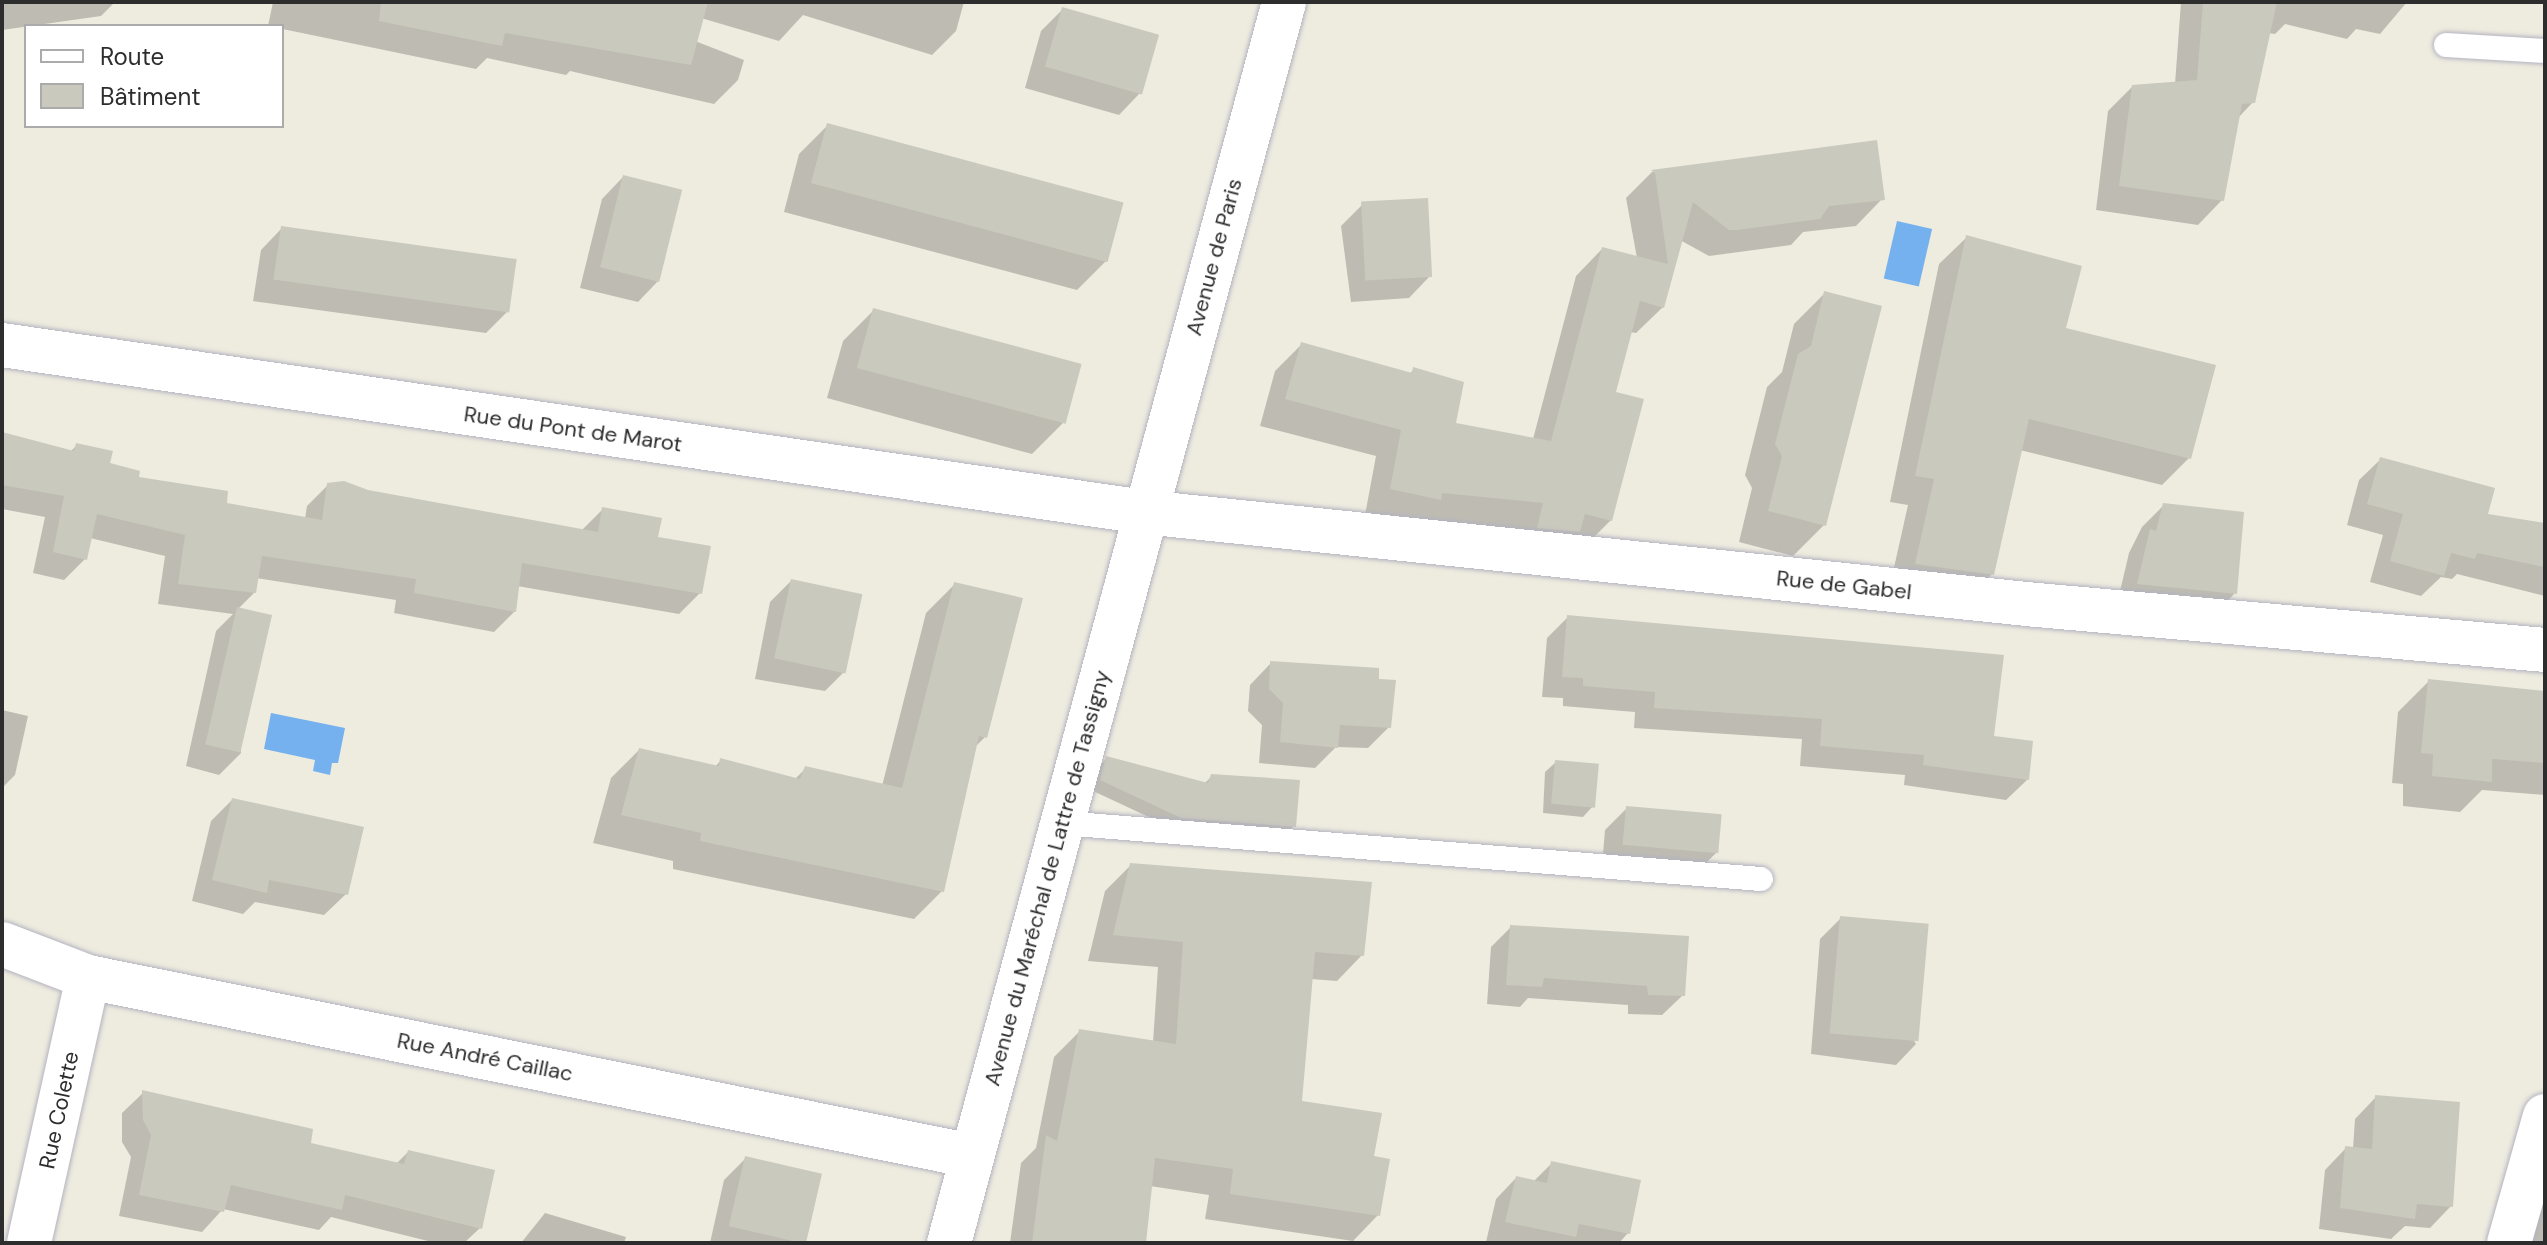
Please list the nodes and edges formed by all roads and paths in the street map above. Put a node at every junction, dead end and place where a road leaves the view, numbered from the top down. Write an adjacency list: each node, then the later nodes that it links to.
1 (1284, 2): 5 (street, Avenue de Paris)
2 (2446, 45): 3 (lane)
3 (2545, 51)
4 (2, 345): 5 (street, Rue du Pont de Marot)
5 (1144, 512): 6 (street, Rue de Gabel); 7 (street, Avenue du Maréchal de Lattre de Tassigny)
6 (2545, 650)
7 (1062, 823): 8 (lane); 12 (street, Avenue du Maréchal de Lattre de Tassigny)
8 (1761, 879)
9 (2, 944): 10 (street, Rue André Caillac)
10 (88, 977): 12 (street, Rue André Caillac); 13 (street, Rue Colette)
11 (2545, 1116): 15 (street)
12 (972, 1156): 14 (street, Avenue du Maréchal de Lattre de Tassigny)
13 (29, 1243)
14 (949, 1243)
15 (2509, 1243)

